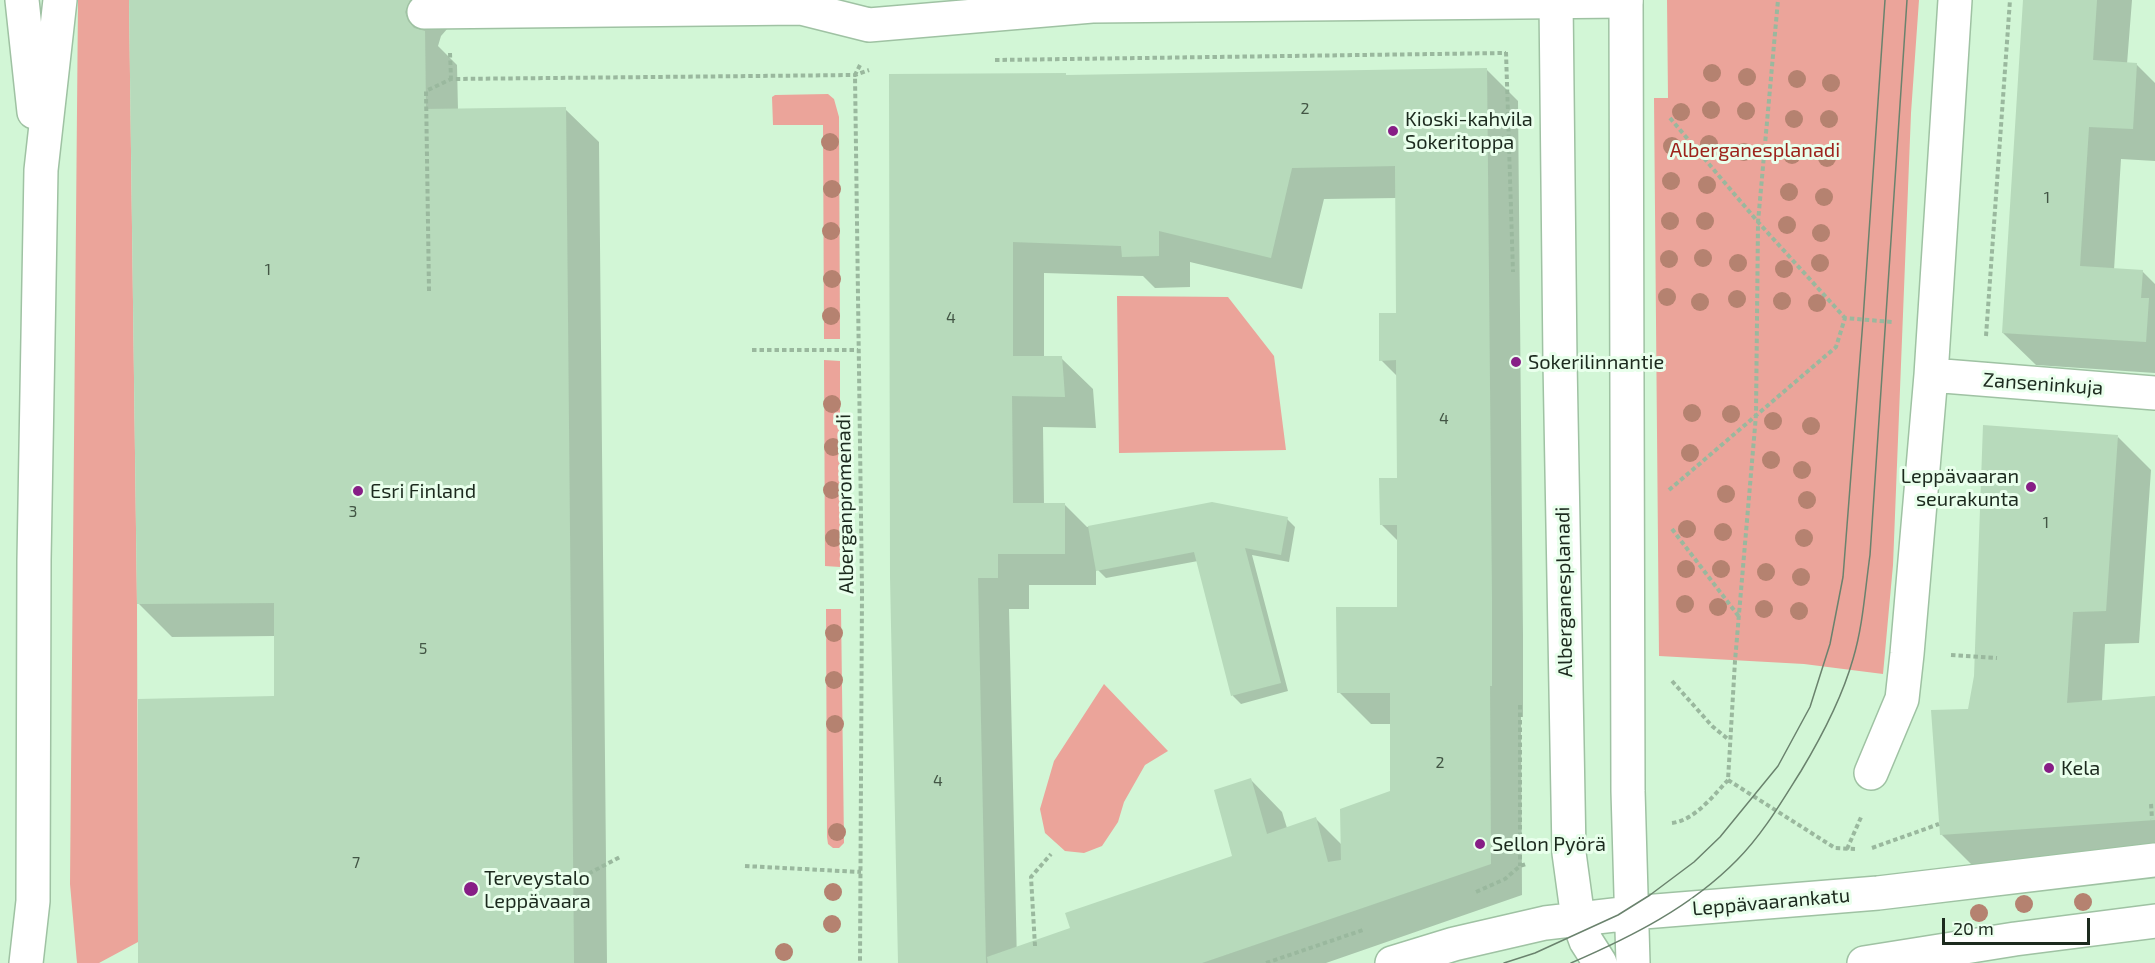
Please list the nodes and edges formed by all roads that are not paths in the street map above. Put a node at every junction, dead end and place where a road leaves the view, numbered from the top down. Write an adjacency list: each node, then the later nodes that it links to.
1 (22, 0): 10 (main road)
2 (60, 0): 10 (main road)
3 (1051, 0): 8 (main road)
4 (1626, 0): 6 (main road); 16 (main road)
5 (1955, 0): 11 (main road)
6 (1556, 1): 8 (main road); 17 (main road, Alberganesplanadi)
7 (809, 4): 8 (main road); 9 (main road)
8 (1092, 6)
9 (424, 12)
10 (41, 170): 15 (main road)
11 (1931, 375): 12 (main road, Zanseninkuja); 13 (main road)
12 (2155, 393)
13 (1871, 773)
14 (2155, 860): 16 (main road, Leppävaarankatu)
15 (33, 902): 19 (main road); 20 (main road)
16 (1631, 913): 17 (main road, Leppävaarankatu); 23 (main road)
17 (1578, 919): 21 (main road, Leppävaarankatu); 22 (main road, Alberganesplanadi)
18 (2155, 921): 24 (main road)
19 (26, 963)
20 (47, 963)
21 (1392, 963)
22 (1600, 963)
23 (1632, 963)
24 (1864, 963)

